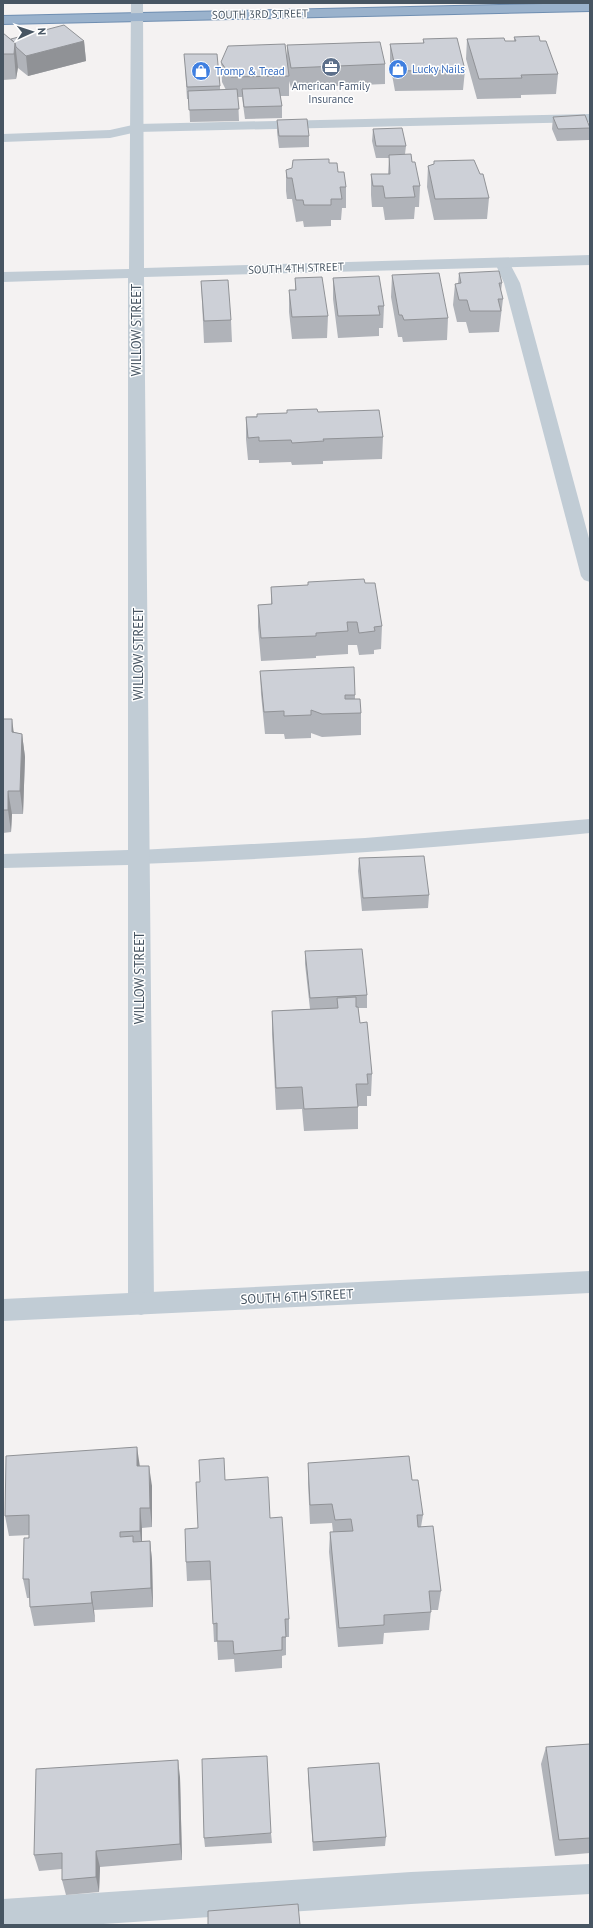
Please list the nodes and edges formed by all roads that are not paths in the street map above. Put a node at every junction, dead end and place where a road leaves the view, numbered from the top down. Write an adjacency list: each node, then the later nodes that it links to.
1 (590, 7): 2 (highway, SOUTH 3RD STREET)
2 (137, 10): 3 (highway, SOUTH 3RD STREET); 5 (street, WILLOW STREET)
3 (3, 20)
4 (590, 118): 5 (street)
5 (137, 128): 6 (street); 9 (street, WILLOW STREET)
6 (3, 138)
7 (590, 260): 8 (street, SOUTH 4TH STREET)
8 (503, 263): 9 (street, SOUTH 4TH STREET); 11 (street)
9 (136, 273): 10 (street, SOUTH 4TH STREET); 13 (street, WILLOW STREET)
10 (3, 277)
11 (590, 576)
12 (590, 826): 13 (street)
13 (139, 857): 14 (street); 16 (street, WILLOW STREET)
14 (3, 860)
15 (590, 1282): 16 (street, SOUTH 6TH STREET)
16 (141, 1304): 17 (street, SOUTH 6TH STREET)
17 (3, 1310)
18 (590, 1879): 19 (street)
19 (3, 1915)

